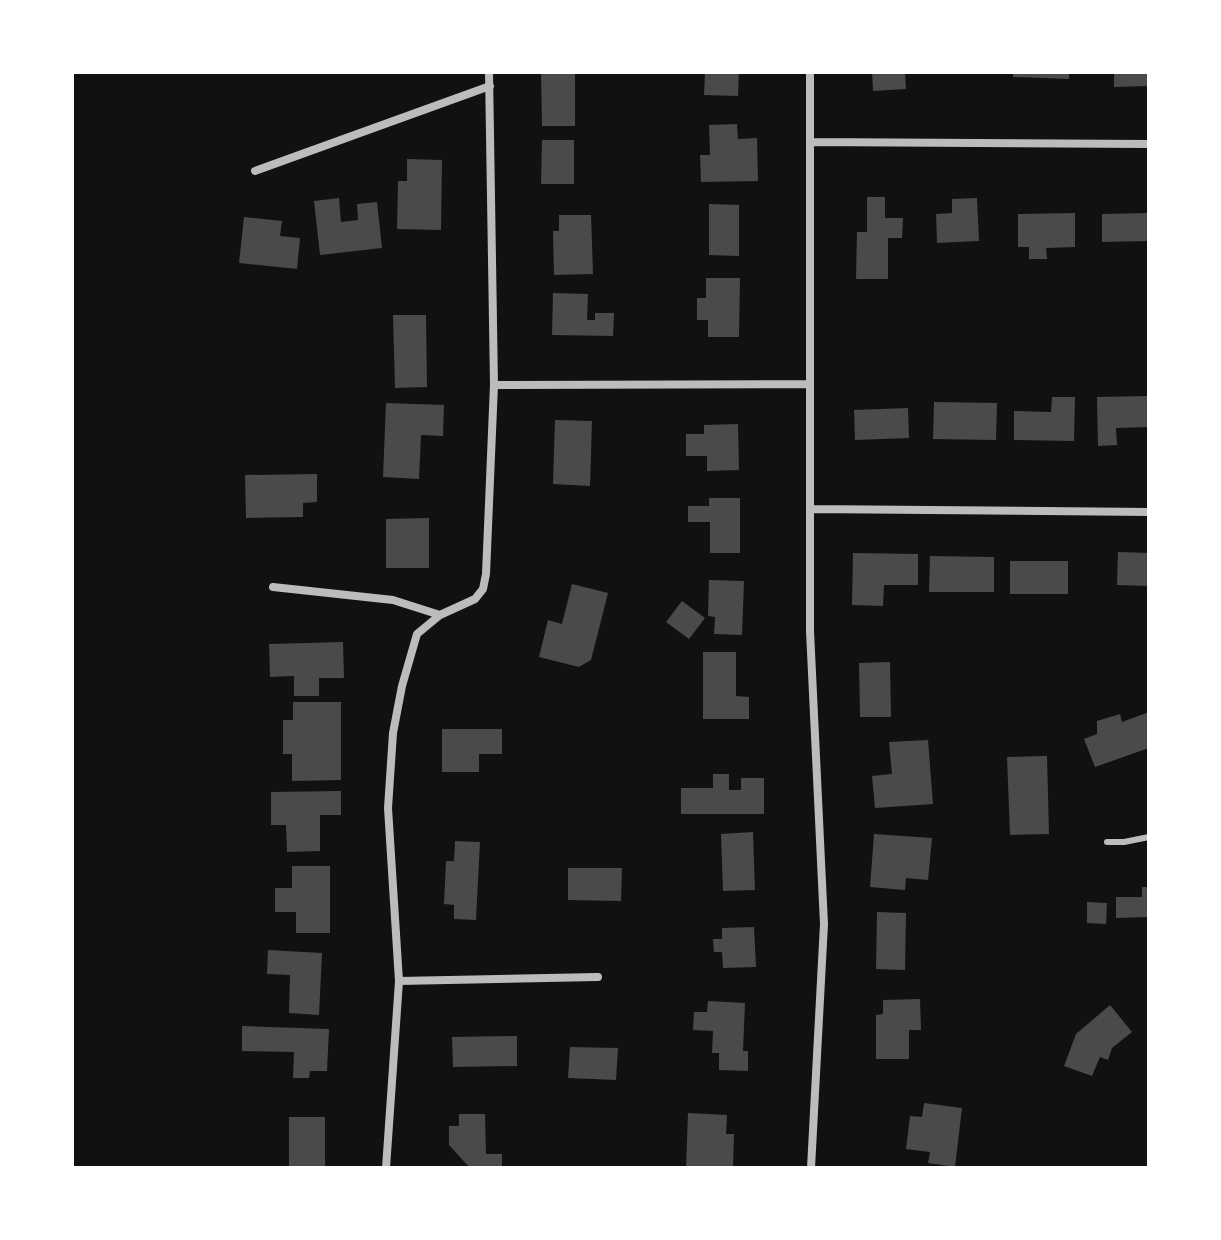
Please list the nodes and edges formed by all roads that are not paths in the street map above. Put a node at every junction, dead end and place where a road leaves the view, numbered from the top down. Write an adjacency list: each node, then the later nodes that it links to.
1 (489, 72): 3 (street)
2 (810, 72): 4 (street)
3 (490, 86): 6 (street); 8 (street)
4 (810, 142): 5 (street); 7 (street)
5 (1149, 144)
6 (255, 171)
7 (808, 384): 8 (street); 9 (street)
8 (494, 385): 12 (street)
9 (810, 509): 10 (street); 18 (street)
10 (1149, 512)
11 (273, 587): 12 (street)
12 (440, 615): 16 (street)
13 (1149, 837): 14 (lane)
14 (1107, 842)
15 (598, 977): 16 (street)
16 (399, 981): 17 (street)
17 (386, 1168)
18 (811, 1168)

